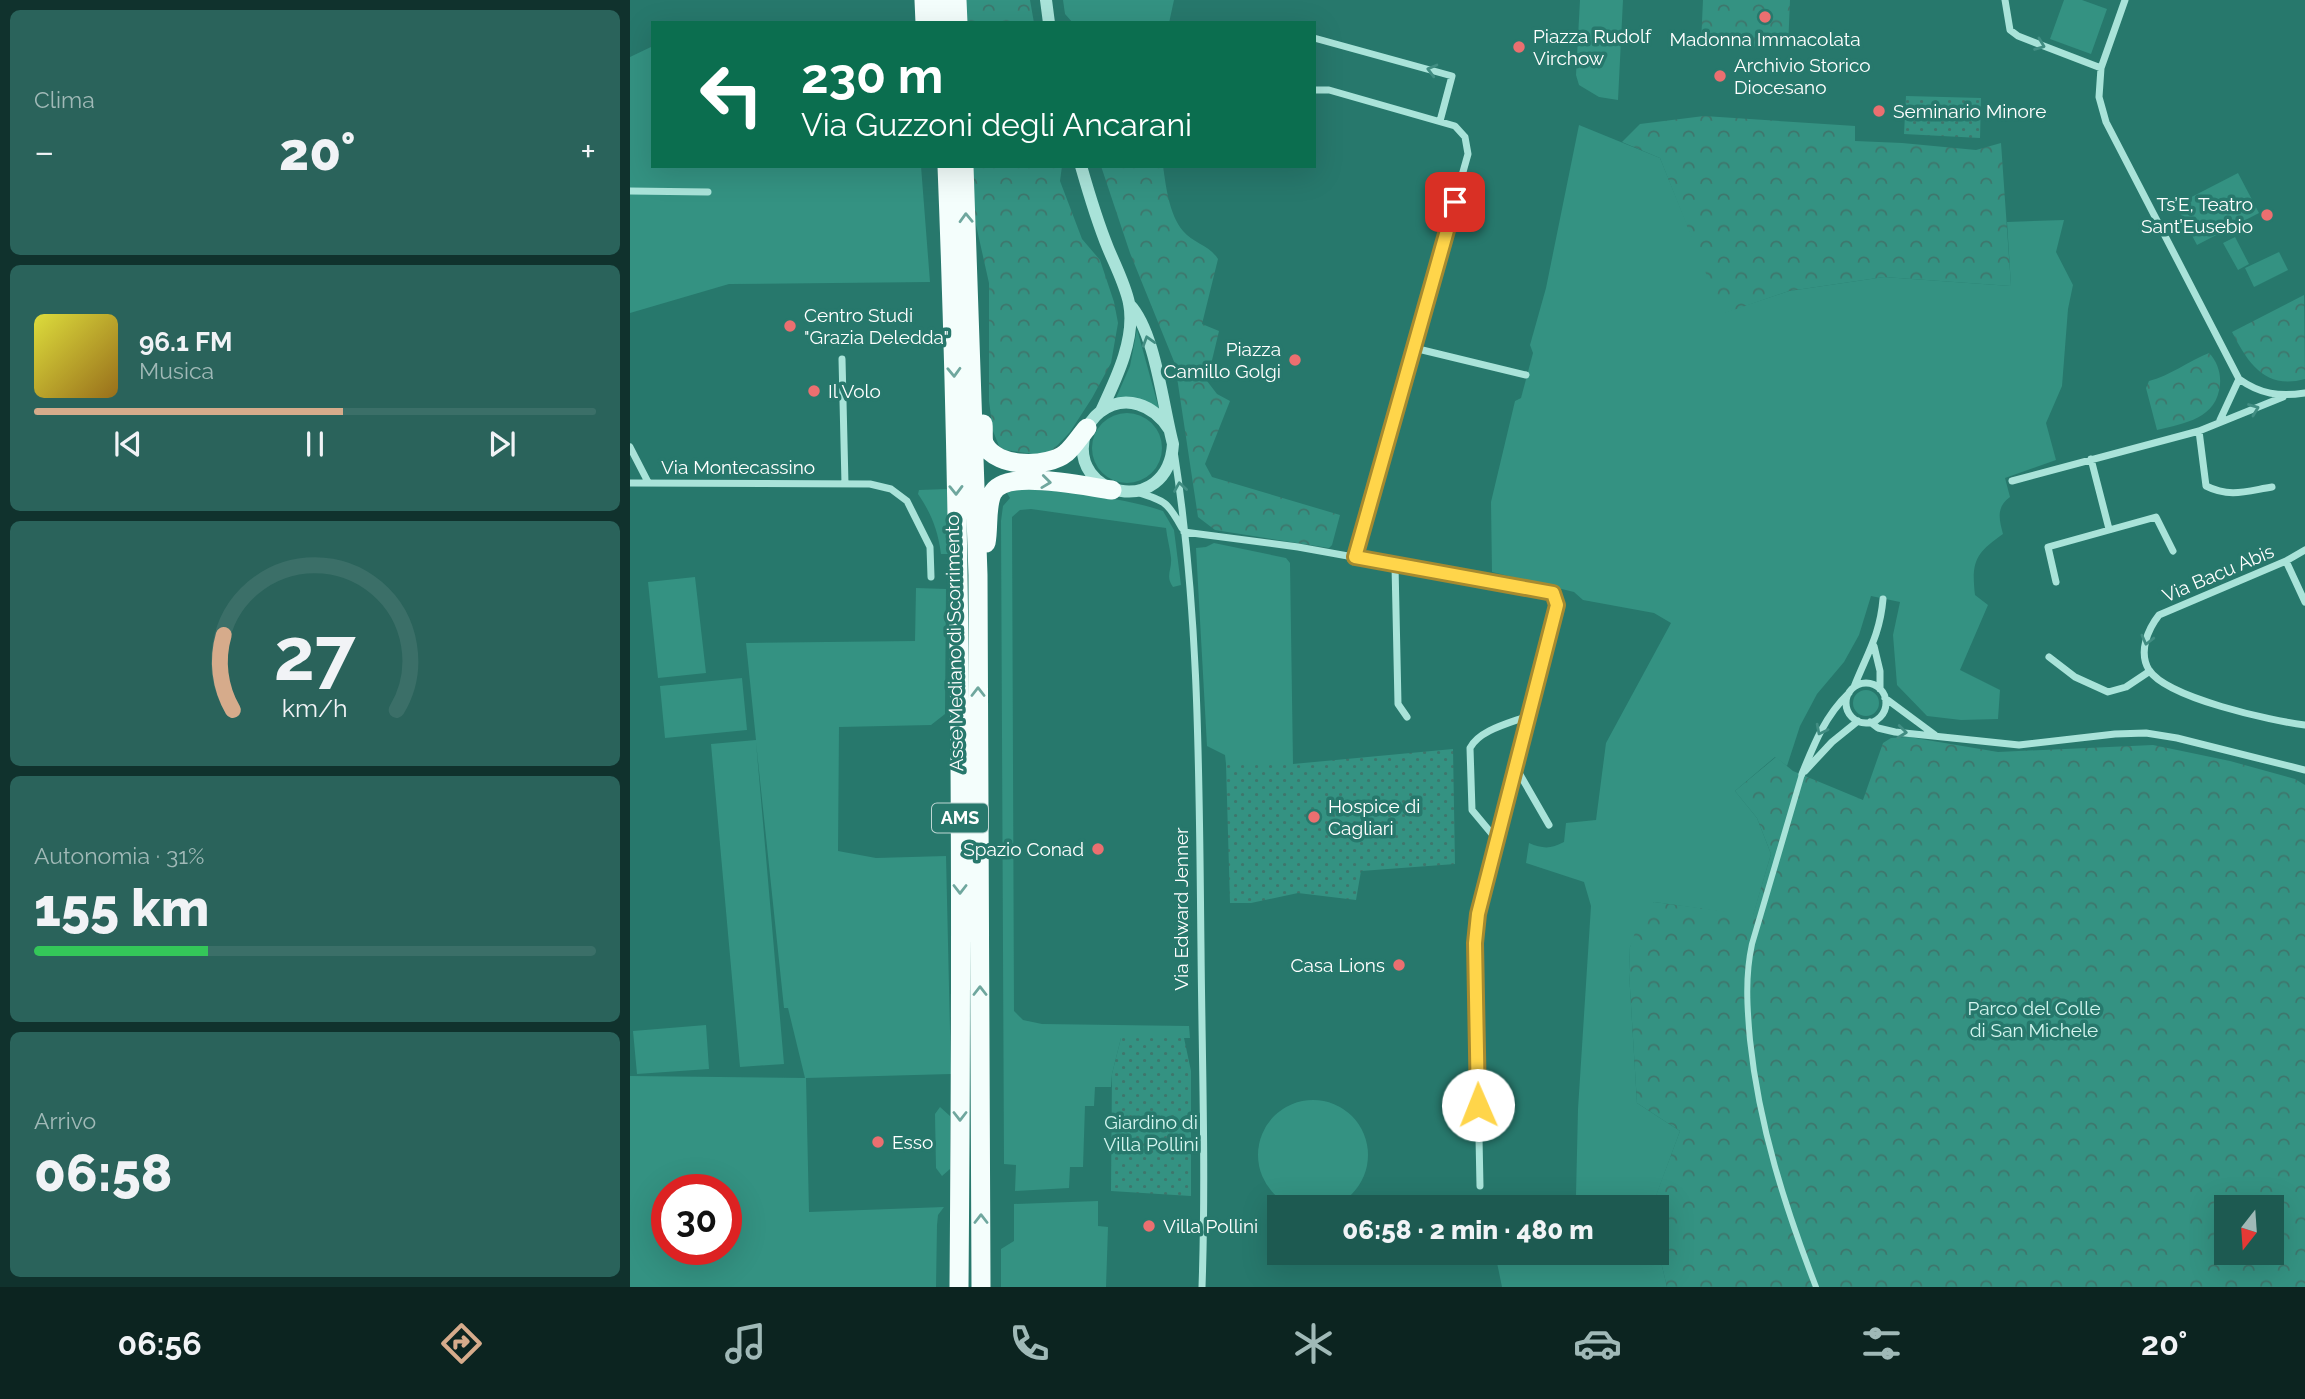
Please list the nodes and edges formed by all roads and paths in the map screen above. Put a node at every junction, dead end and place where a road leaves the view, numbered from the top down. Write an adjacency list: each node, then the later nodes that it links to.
1 (924, 0): 7 (highway)
2 (940, 0): 8 (highway)
3 (957, 0): 9 (highway)
4 (2005, 0): 12 (street, one-way to 12)
5 (2125, 0): 12 (street)
6 (1047, 4): 10 (street)
7 (925, 21)
8 (941, 21)
9 (958, 21)
10 (1057, 21)
11 (1316, 39): 14 (street, one-way to 11)
12 (2101, 68): 27 (street)
13 (1316, 90): 14 (street)
14 (1440, 121): 23 (street)
15 (934, 168): 21 (highway)
16 (947, 168): 21 (highway, Asse Mediano di Scorrimento / AMS)
17 (964, 168): 25 (highway, Asse Mediano di Scorrimento / AMS, one-way to 17)
18 (1082, 168): 22 (street, Via Edward Jenner)
19 (630, 191): 20 (street)
20 (708, 192)
21 (950, 231): 77 (highway, Asse Mediano di Scorrimento / AMS, one-way to 77)
22 (1129, 304): 30 (street, Via Edward Jenner); 33 (street, Via Edward Jenner, one-way to 22)
23 (1414, 348): 26 (street); 49 (street)
24 (842, 359): 41 (street, Via Montecassino)
25 (971, 370): 32 (highway); 52 (highway, Asse Mediano di Scorrimento / AMS)
26 (1525, 375)
27 (2239, 379): 29 (street); 31 (street)
28 (2305, 393): 29 (street)
29 (2287, 396): 31 (street, one-way to 29)
30 (1101, 411): 32 (street, Via Edward Jenner); 33 (street)
31 (2220, 421): 34 (street)
32 (1087, 428): 43 (street)
33 (1169, 429): 35 (street, Via Edward Jenner)
34 (2199, 431): 37 (street); 42 (street)
35 (1173, 444): 44 (street); 46 (street, Via Edward Jenner, one-way to 35)
36 (630, 447): 39 (street)
37 (2091, 459): 38 (street); 45 (street)
38 (2012, 481)
39 (648, 482): 40 (street, Via Montecassino); 41 (street, Via Montecassino)
40 (630, 483)
41 (845, 484): 53 (street, Via Montecassino)
42 (2272, 487)
43 (1112, 490): 44 (street, Via Edward Jenner); 52 (highway, one-way to 43)
44 (1135, 492): 46 (street, Via Edward Jenner)
45 (2109, 529): 48 (street); 54 (street)
46 (1184, 531): 49 (street); 79 (street, Via Edward Jenner)
47 (2305, 550): 50 (street, Via Bacu Abis)
48 (2173, 551)
49 (1355, 557): 51 (street)
50 (2286, 561): 56 (street); 59 (street, Via Bacu Abis, one-way to 59)
51 (1395, 565): 63 (street); 64 (street)
52 (978, 575): 78 (highway, Asse Mediano di Scorrimento / AMS, one-way to 52)
53 (931, 577)
54 (2056, 582)
55 (1883, 598): 57 (street)
56 (2305, 602)
57 (1874, 646): 60 (street); 61 (street)
58 (2049, 657): 59 (street)
59 (2150, 671): 68 (street)
60 (1880, 689): 61 (street); 62 (street)
61 (1852, 690): 66 (street); 73 (street, one-way to 73)
62 (1885, 698): 67 (street); 70 (street)
63 (1528, 716): 71 (street); 75 (street)
64 (1407, 717)
65 (2305, 719): 68 (street)
66 (1858, 721): 67 (street); 73 (street)
67 (1870, 722): 70 (street, one-way to 70)
68 (2292, 723): 69 (street)
69 (2305, 725)
70 (1935, 735): 72 (street)
71 (1515, 766): 74 (street); 75 (street)
72 (2305, 772)
73 (1802, 774): 80 (street)
74 (1549, 825)
75 (1497, 840): 76 (street)
76 (1480, 1186)
77 (959, 1287)
78 (981, 1287)
79 (1202, 1287)
80 (1816, 1287)

